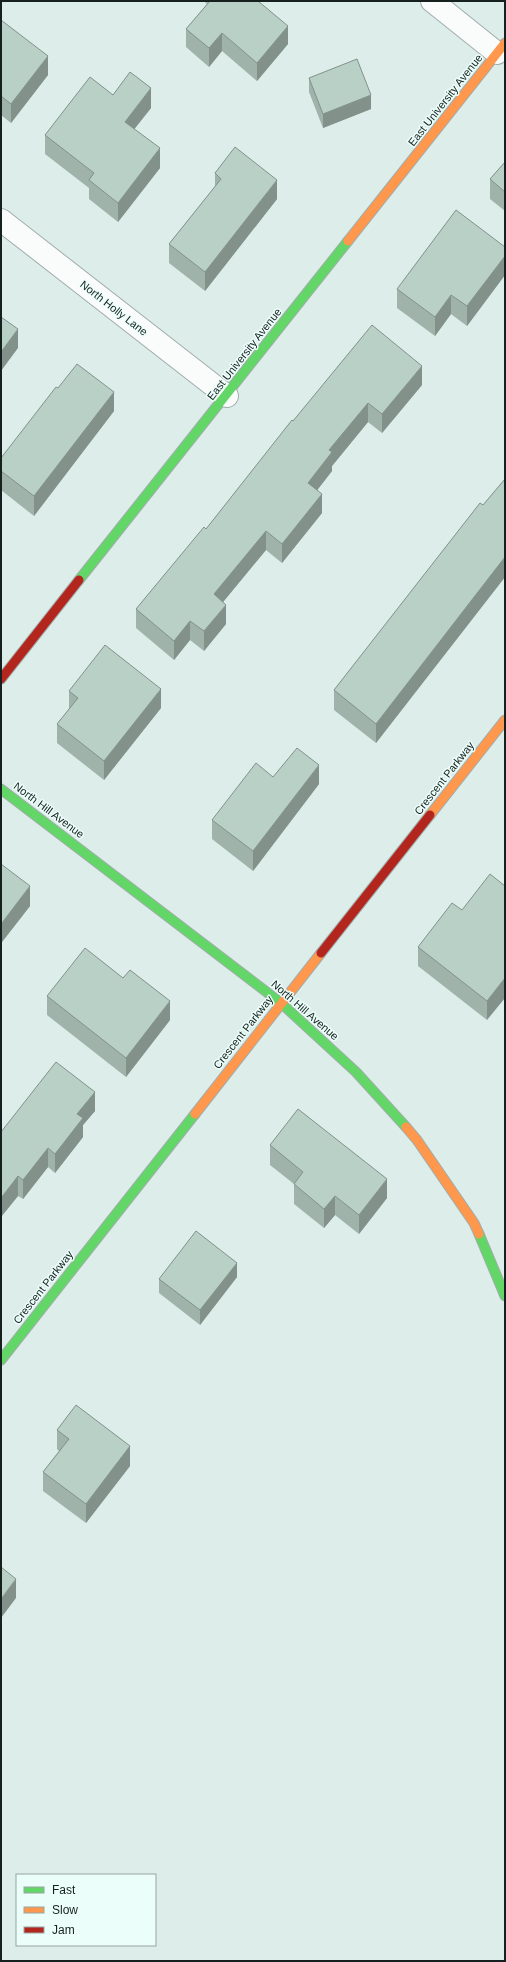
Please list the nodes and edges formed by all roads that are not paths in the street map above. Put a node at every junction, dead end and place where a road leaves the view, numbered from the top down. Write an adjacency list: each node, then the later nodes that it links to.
1 (432, 1): 2 (street)
2 (501, 48): 4 (street, East University Avenue)
3 (1, 220): 4 (street, North Holly Lane)
4 (227, 396): 5 (street, East University Avenue)
5 (1, 679)
6 (505, 720): 8 (street, Crescent Parkway)
7 (1, 789): 8 (street, North Hill Avenue)
8 (281, 1003): 9 (street, North Hill Avenue); 10 (street, Crescent Parkway)
9 (505, 1296)
10 (1, 1360)

